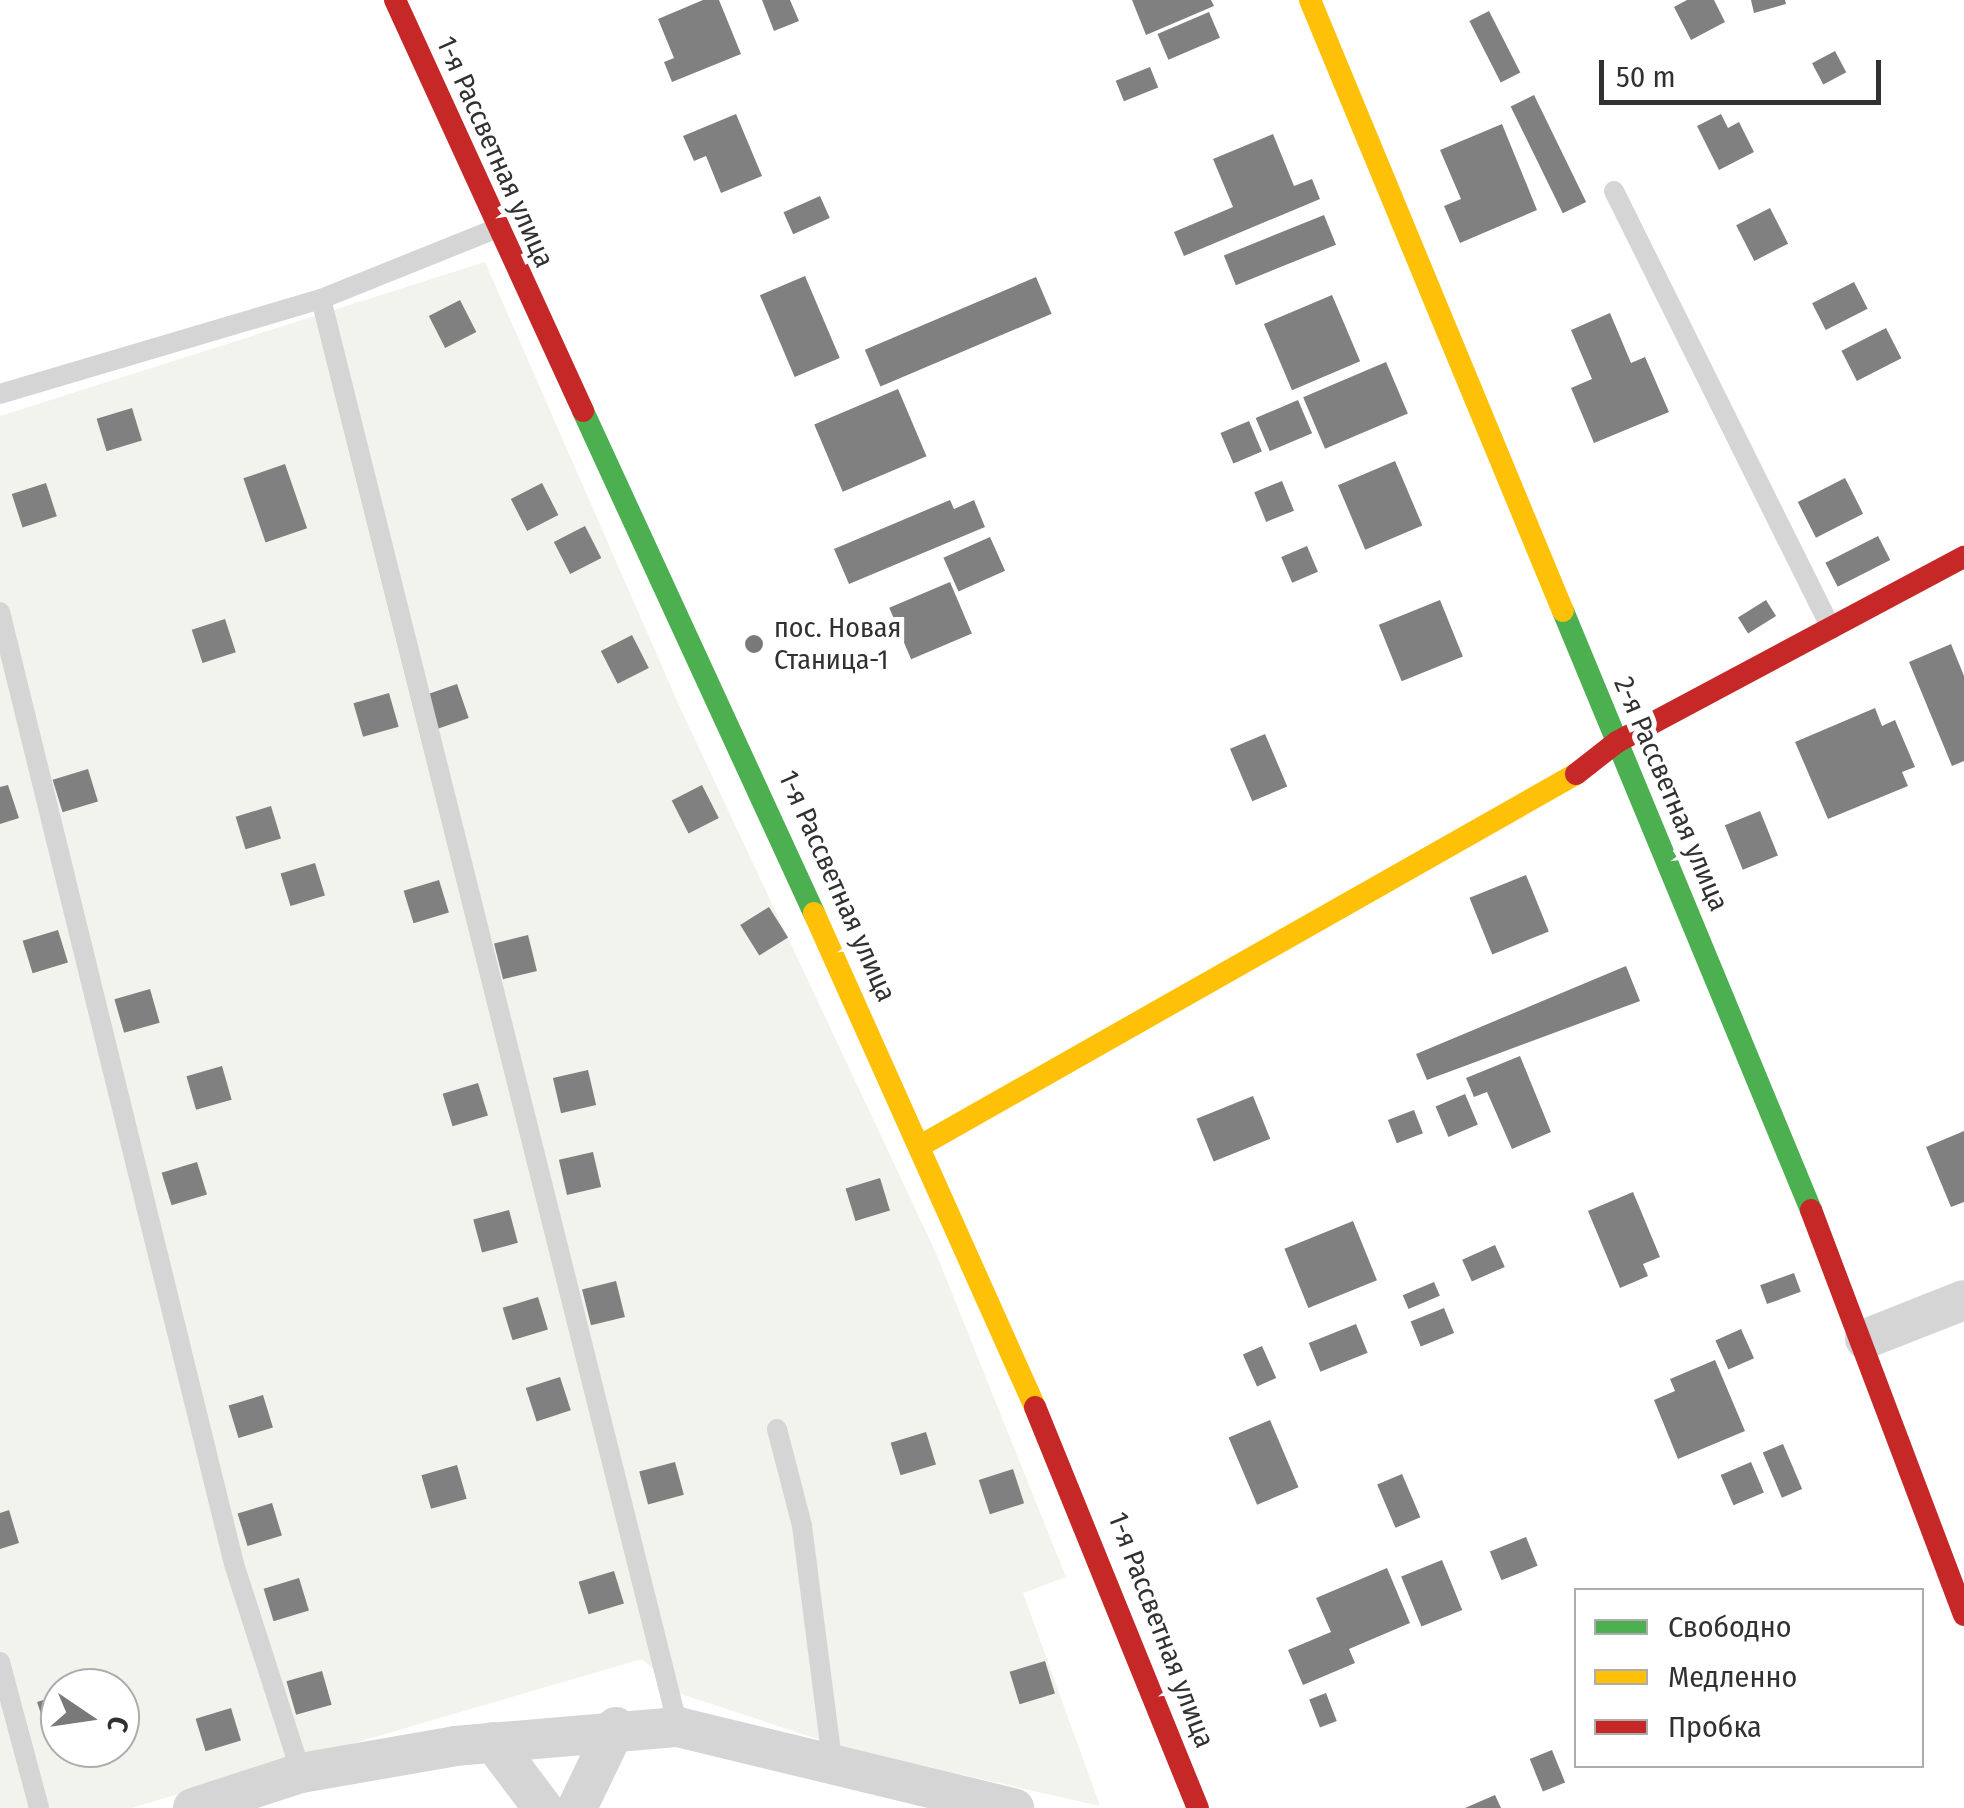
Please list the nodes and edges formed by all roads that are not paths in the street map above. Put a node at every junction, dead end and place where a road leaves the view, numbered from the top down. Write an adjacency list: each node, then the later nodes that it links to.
1 (395, 0): 4 (street, 1-я Рассветная улица)
2 (1310, 0): 10 (street, 2-я Рассветная улица)
3 (1614, 191): 9 (lane)
4 (493, 230): 5 (lane); 11 (street, 1-я Рассветная улица)
5 (321, 299): 6 (lane); 18 (lane)
6 (0, 394)
7 (1964, 557): 9 (street)
8 (0, 612): 21 (lane)
9 (1832, 630): 10 (street)
10 (1617, 742): 11 (street); 13 (street, 2-я Рассветная улица)
11 (920, 1146): 27 (street, 1-я Рассветная улица)
12 (1964, 1300): 13 (street)
13 (1865, 1339): 15 (street, 2-я Рассветная улица)
14 (777, 1428): 20 (lane)
15 (1964, 1615)
16 (0, 1662): 22 (lane)
17 (616, 1727): 18 (street); 19 (street); 25 (street)
18 (678, 1727): 20 (street)
19 (493, 1742): 21 (street); 24 (street)
20 (832, 1759): 26 (street)
21 (302, 1773): 23 (street)
22 (39, 1808)
23 (192, 1808)
24 (543, 1808)
25 (576, 1808)
26 (1014, 1808)
27 (1198, 1808)

